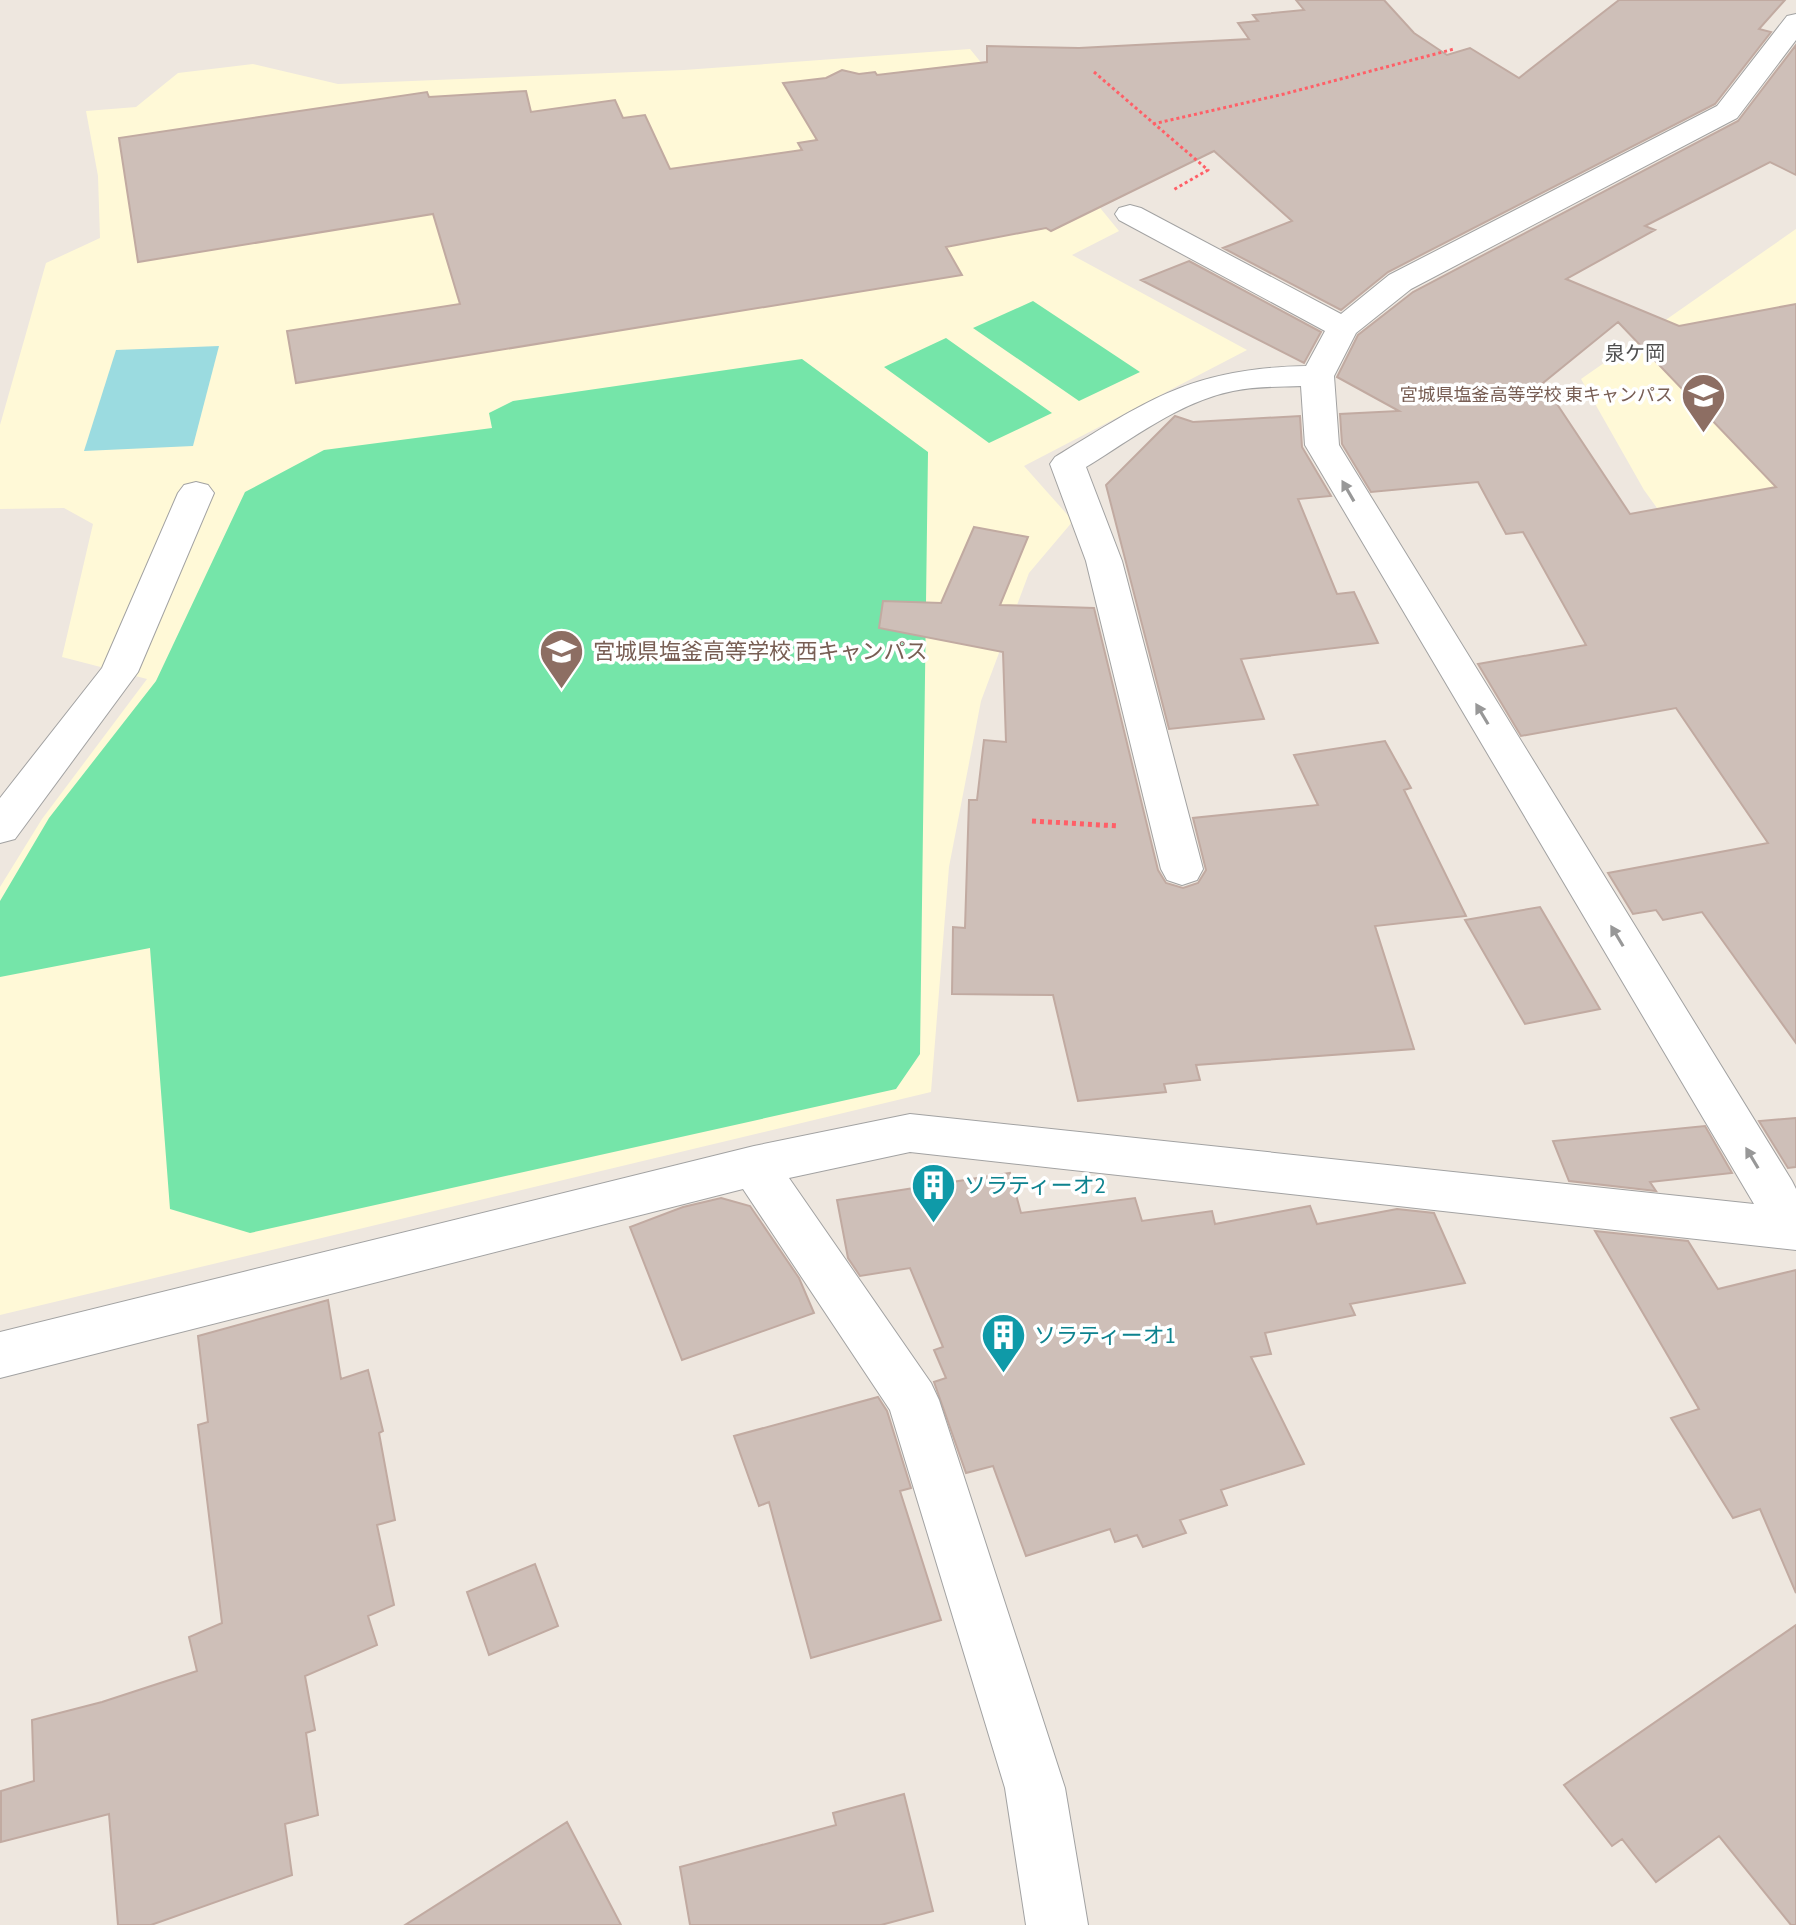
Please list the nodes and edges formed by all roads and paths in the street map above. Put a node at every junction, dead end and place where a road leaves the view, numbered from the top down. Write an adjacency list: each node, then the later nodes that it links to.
1 (1796, 22): 6 (street)
2 (1454, 49): 4 (path)
3 (1094, 72): 4 (path)
4 (1153, 124): 5 (path)
5 (1130, 214): 6 (street)
6 (1343, 328): 7 (street)
7 (1317, 376): 11 (street); 14 (street, one-way to 7)
8 (196, 493): 10 (street)
9 (1032, 821): 11 (path)
10 (0, 828)
11 (1172, 829): 12 (street)
12 (1182, 869)
13 (754, 1166): 14 (street); 15 (street); 16 (street)
14 (1791, 1228)
15 (0, 1355)
16 (1057, 1925)

